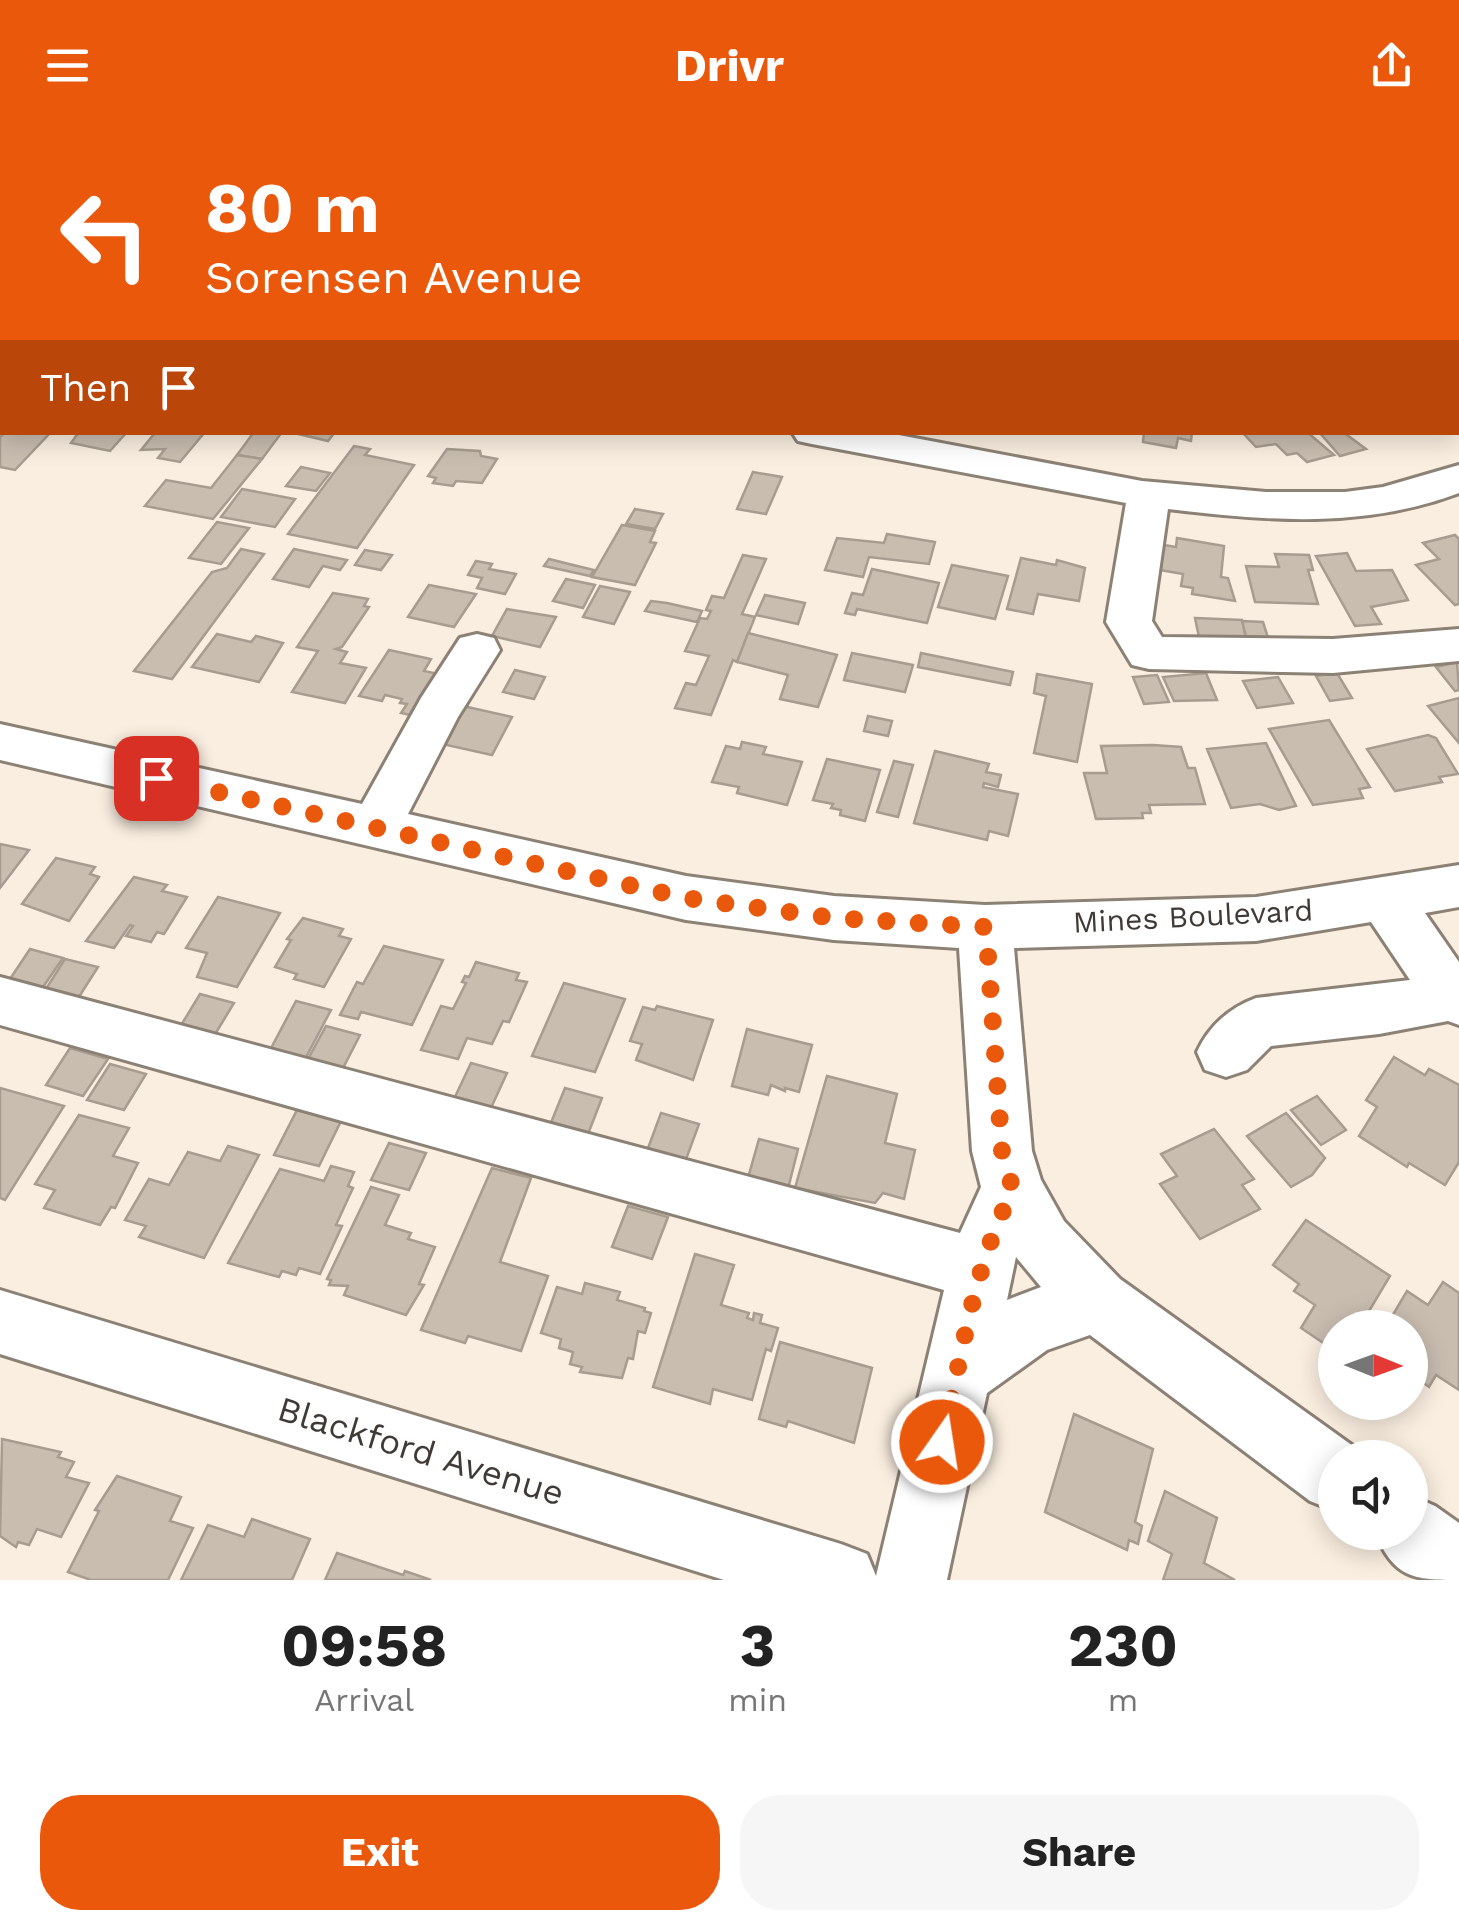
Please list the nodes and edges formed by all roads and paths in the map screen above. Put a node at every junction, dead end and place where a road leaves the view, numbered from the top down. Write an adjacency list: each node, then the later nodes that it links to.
1 (828, 435): 3 (street)
2 (1459, 478): 3 (street)
3 (1138, 492): 4 (street)
4 (1459, 644)
5 (477, 650): 7 (street)
6 (0, 742): 7 (street, Mines Boulevard)
7 (374, 829): 10 (street, Mines Boulevard)
8 (1459, 886): 9 (street, Mines Boulevard)
9 (1386, 900): 10 (street, Mines Boulevard); 11 (street)
10 (986, 927): 14 (street)
11 (1457, 998): 13 (street)
12 (0, 1001): 15 (street)
13 (1226, 1052)
14 (1013, 1190): 15 (street); 16 (street)
15 (981, 1270): 18 (street)
16 (1097, 1301): 18 (street); 19 (street)
17 (0, 1322): 22 (street, Blackford Avenue)
18 (958, 1373): 23 (street)
19 (1318, 1464)
20 (1428, 1544): 21 (street)
21 (1459, 1567)
22 (841, 1580)
23 (910, 1580)

